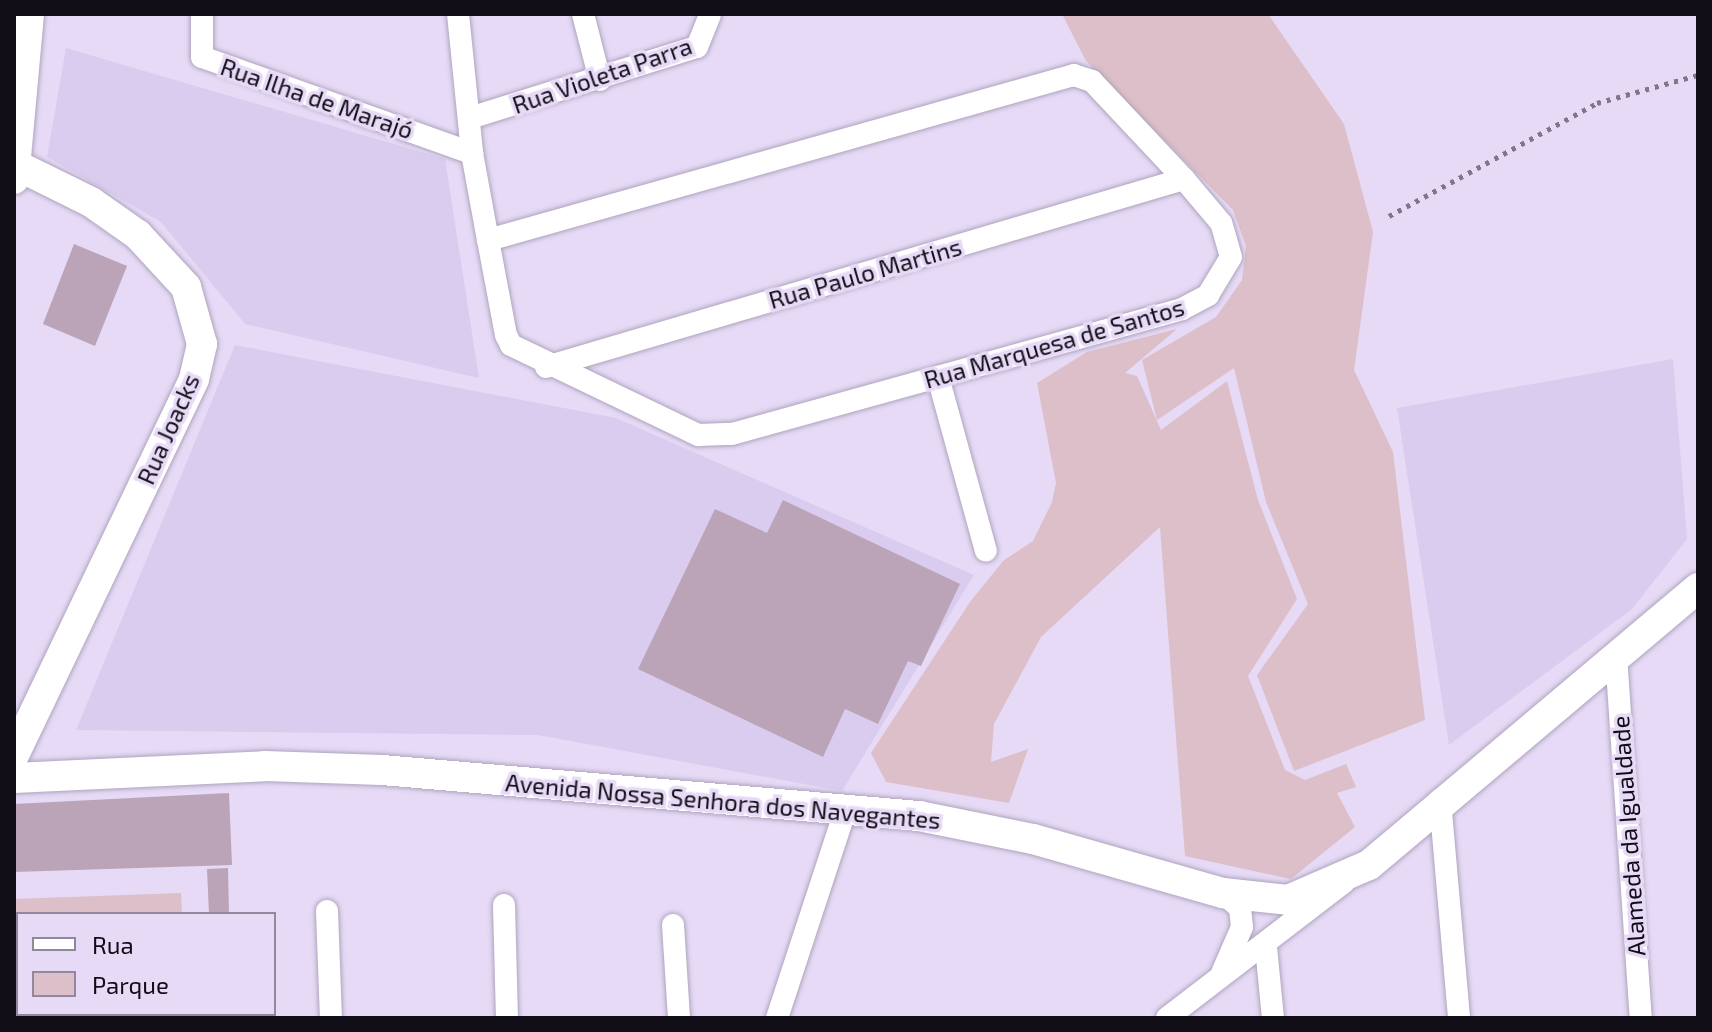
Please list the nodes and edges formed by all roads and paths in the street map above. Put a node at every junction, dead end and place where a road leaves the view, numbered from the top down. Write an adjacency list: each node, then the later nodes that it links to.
1 (29, 14): 8 (main road)
2 (202, 14): 10 (street, Rua Ilha de Marajó)
3 (458, 14): 9 (street, Rua Marquesa de Santos)
4 (583, 14): 7 (street)
5 (710, 14): 7 (street, Rua Violeta Parra)
6 (1698, 75): 13 (path)
7 (600, 80): 9 (street, Rua Violeta Parra)
8 (17, 115): 11 (main road)
9 (473, 117): 10 (street, Rua Marquesa de Santos)
10 (472, 153): 14 (street, Rua Marquesa de Santos)
11 (16, 173): 20 (main road, Rua Joacks)
12 (1184, 179): 14 (street, Rua Marquesa de Santos); 15 (street, Rua Paulo Martins); 16 (street, Rua Marquesa de Santos)
13 (1389, 216)
14 (488, 240): 15 (street, Rua Marquesa de Santos)
15 (546, 367): 16 (street, Rua Marquesa de Santos)
16 (938, 377): 17 (street)
17 (986, 551)
18 (1698, 588): 19 (main road, Avenida Nossa Senhora dos Navegantes)
19 (1616, 655): 22 (main road, Avenida Nossa Senhora dos Navegantes); 38 (street, Alameda da Igualdade)
20 (14, 755)
21 (14, 778): 23 (main road, Avenida Nossa Senhora dos Navegantes)
22 (1440, 800): 24 (main road, Avenida Nossa Senhora dos Navegantes); 37 (street)
23 (845, 811): 25 (main road, Avenida Nossa Senhora dos Navegantes); 34 (street)
24 (1347, 879): 25 (main road, Avenida Nossa Senhora dos Navegantes); 29 (street)
25 (1223, 893): 30 (street)
26 (504, 905): 32 (street)
27 (327, 911): 31 (street)
28 (673, 925): 33 (street)
29 (1266, 947): 30 (street); 36 (street)
30 (1219, 977): 35 (street)
31 (331, 1018)
32 (507, 1018)
33 (679, 1018)
34 (777, 1018)
35 (1167, 1018)
36 (1273, 1018)
37 (1459, 1018)
38 (1641, 1018)

